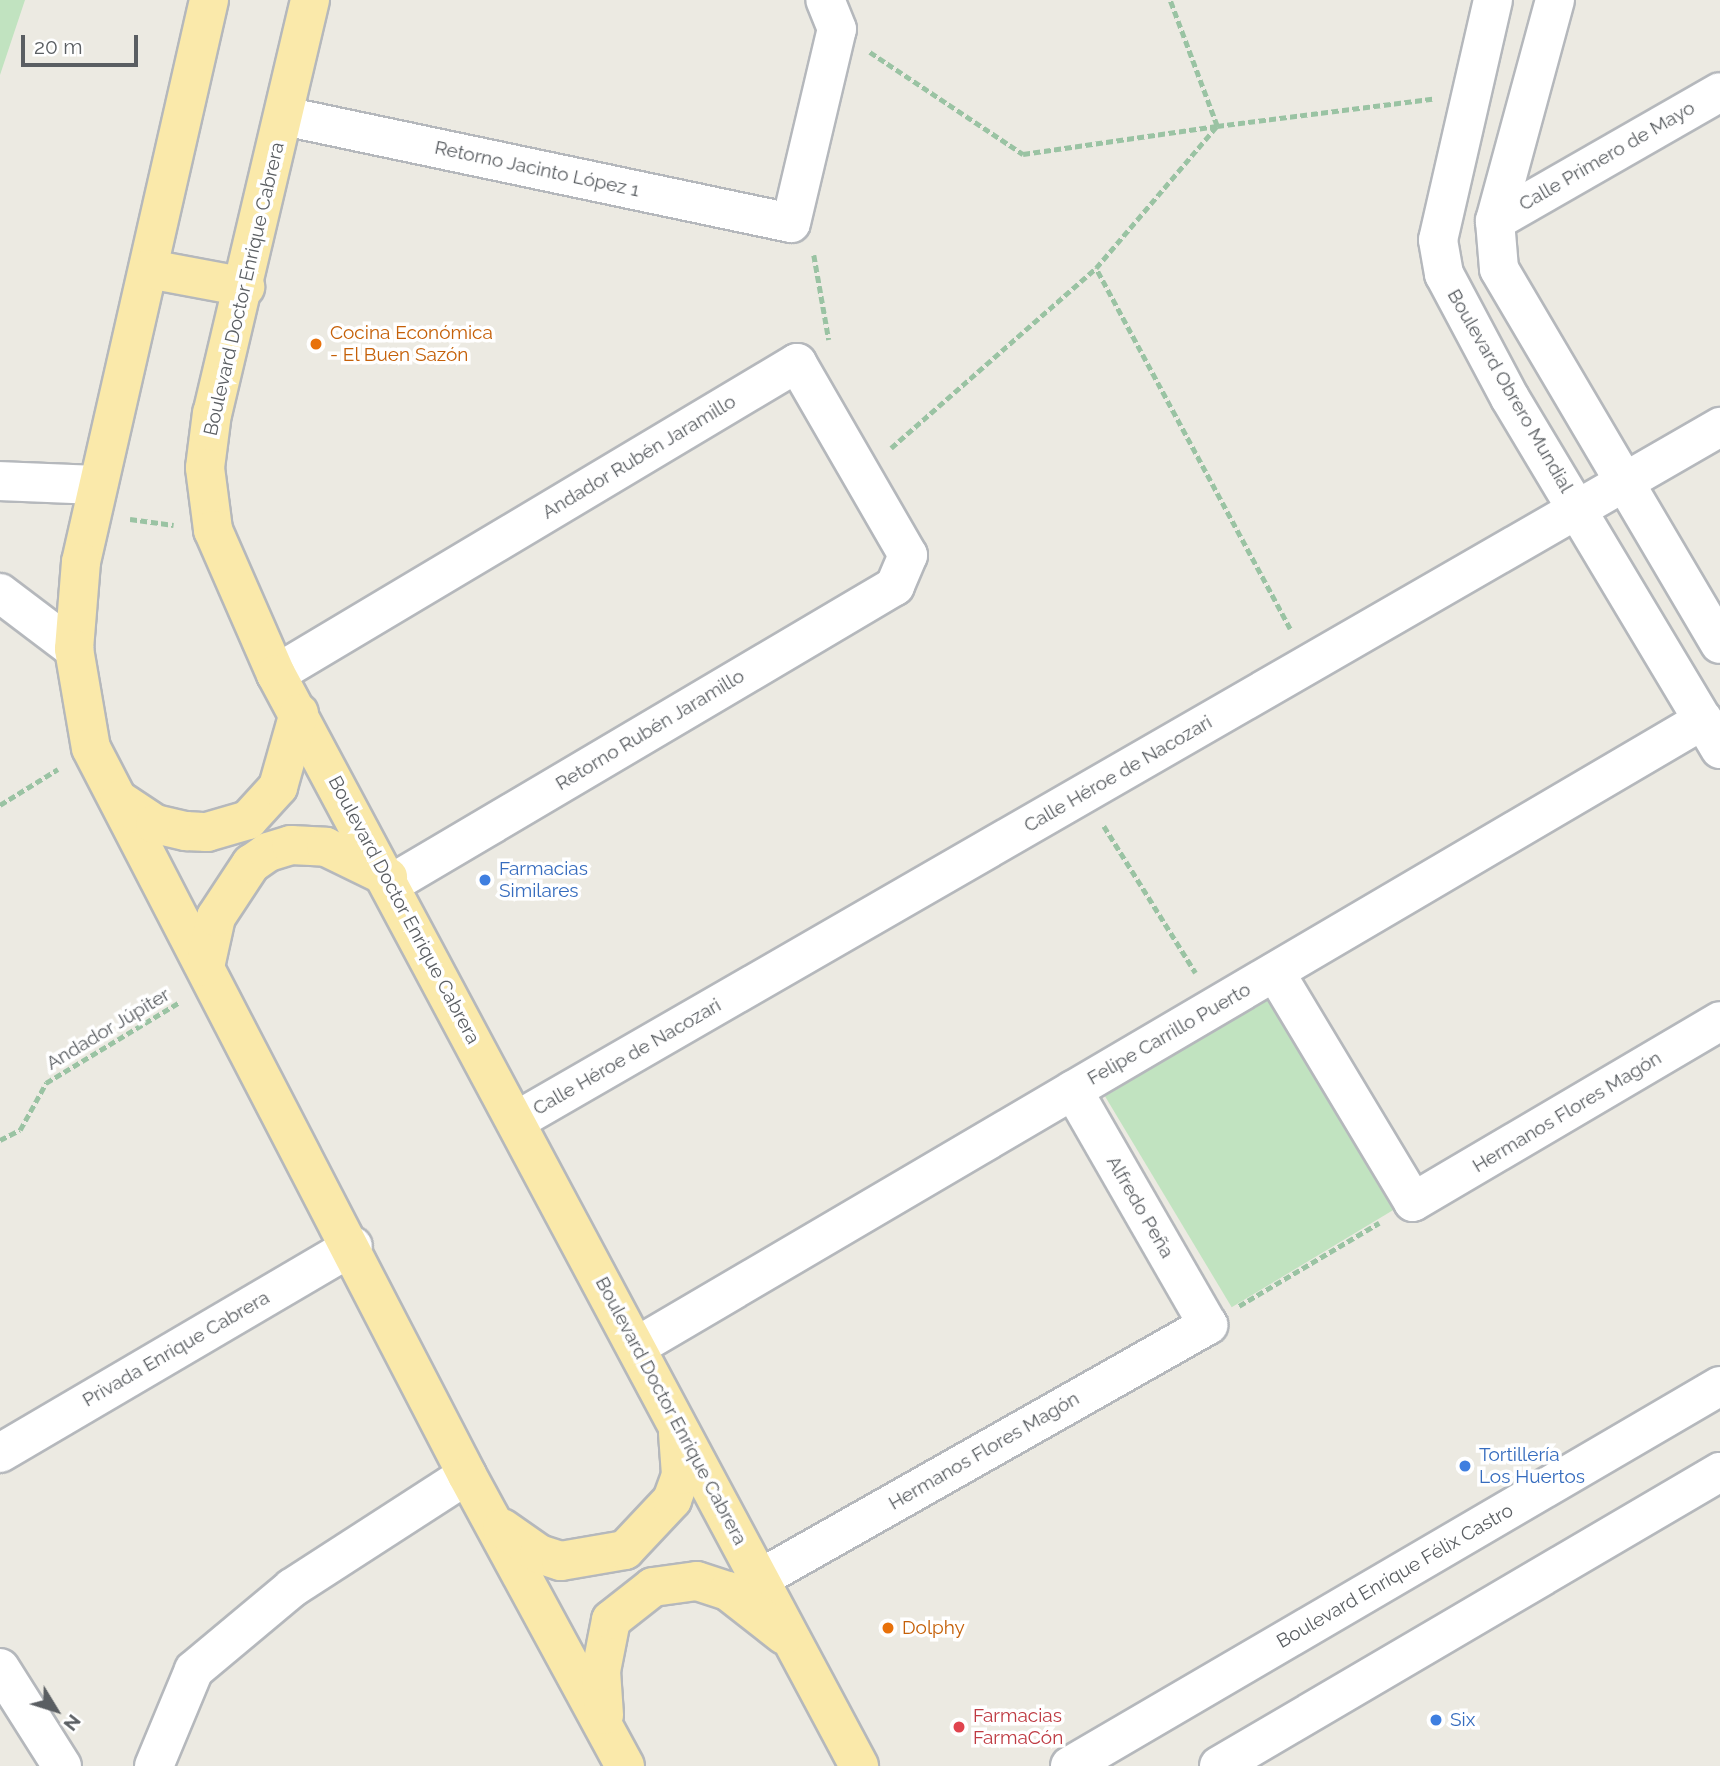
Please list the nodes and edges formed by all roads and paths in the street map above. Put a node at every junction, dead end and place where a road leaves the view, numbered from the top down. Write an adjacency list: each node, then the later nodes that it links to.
1 (209, 0): 14 (main road)
2 (310, 0): 9 (main road, Boulevard Doctor Enrique Cabrera)
3 (1170, 0): 10 (path)
4 (1493, 0): 8 (street, Boulevard Obrero Mundial)
5 (1555, 0): 11 (street)
6 (831, 15): 10 (path); 12 (street)
7 (1720, 92): 11 (street, Calle Primero de Mayo)
8 (1468, 95): 10 (path); 22 (street, Boulevard Obrero Mundial)
9 (284, 116): 12 (street, Retorno Jacinto López 1); 15 (main road, Boulevard Doctor Enrique Cabrera)
10 (1217, 126): 13 (path)
11 (1495, 221): 20 (street)
12 (791, 223): 16 (path)
13 (1096, 268): 18 (path); 27 (path)
14 (149, 269): 15 (main road); 21 (main road)
15 (245, 287): 23 (main road, Boulevard Doctor Enrique Cabrera)
16 (797, 363): 18 (street); 28 (street, Andador Rubén Jaramillo)
17 (1720, 427): 20 (street, Calle Héroe de Nacozari)
18 (861, 474): 35 (street, Retorno Rubén Jaramillo)
19 (0, 481): 21 (street)
20 (1625, 482): 22 (street, Calle Héroe de Nacozari); 25 (street)
21 (94, 499): 23 (path); 26 (main road)
22 (1578, 509): 27 (street, Calle Héroe de Nacozari); 30 (street, Boulevard Obrero Mundial)
23 (213, 530): 28 (main road, Boulevard Doctor Enrique Cabrera)
24 (0, 593): 26 (street)
25 (1720, 643)
26 (74, 649): 31 (main road)
27 (1311, 663): 32 (street, Calle Héroe de Nacozari)
28 (276, 674): 29 (main road, Boulevard Doctor Enrique Cabrera)
29 (299, 713): 33 (main road); 35 (main road, Boulevard Doctor Enrique Cabrera)
30 (1712, 735): 36 (street, Felipe Carrillo Puerto)
31 (91, 748): 33 (main road); 34 (path)
32 (1084, 794): 38 (path); 41 (street, Calle Héroe de Nacozari)
33 (114, 797): 37 (main road)
34 (0, 805)
35 (389, 881): 37 (main road); 41 (main road, Boulevard Doctor Enrique Cabrera)
36 (1275, 972): 38 (street, Felipe Carrillo Puerto); 43 (street)
37 (209, 974): 42 (path, Andador Júpiter); 44 (main road)
38 (1217, 1006): 40 (street, Felipe Carrillo Puerto)
39 (1720, 1021): 43 (street, Hermanos Flores Magón)
40 (1073, 1090): 45 (street, Alfredo Peña); 46 (street, Felipe Carrillo Puerto)
41 (516, 1121): 46 (main road, Boulevard Doctor Enrique Cabrera)
42 (0, 1140)
43 (1413, 1202): 45 (path)
44 (353, 1245): 49 (street, Privada Enrique Cabrera); 51 (main road)
45 (1208, 1325): 53 (street, Hermanos Flores Magón)
46 (636, 1347): 48 (main road, Boulevard Doctor Enrique Cabrera)
47 (1720, 1386): 63 (street, Boulevard Enrique Félix Castro)
48 (678, 1428): 52 (main road); 53 (main road, Boulevard Doctor Enrique Cabrera)
49 (0, 1453)
50 (1720, 1472): 64 (street)
51 (467, 1475): 52 (main road); 59 (street)
52 (497, 1524): 57 (main road)
53 (761, 1578): 54 (main road, Boulevard Doctor Enrique Cabrera)
54 (796, 1646): 56 (main road, Boulevard Doctor Enrique Cabrera); 57 (main road)
55 (0, 1668): 58 (street)
56 (834, 1718): 61 (main road); 62 (main road, Boulevard Doctor Enrique Cabrera)
57 (605, 1729): 60 (main road)
58 (62, 1766)
59 (154, 1766)
60 (625, 1766)
61 (834, 1766)
62 (859, 1766)
63 (1070, 1766)
64 (1219, 1766)

